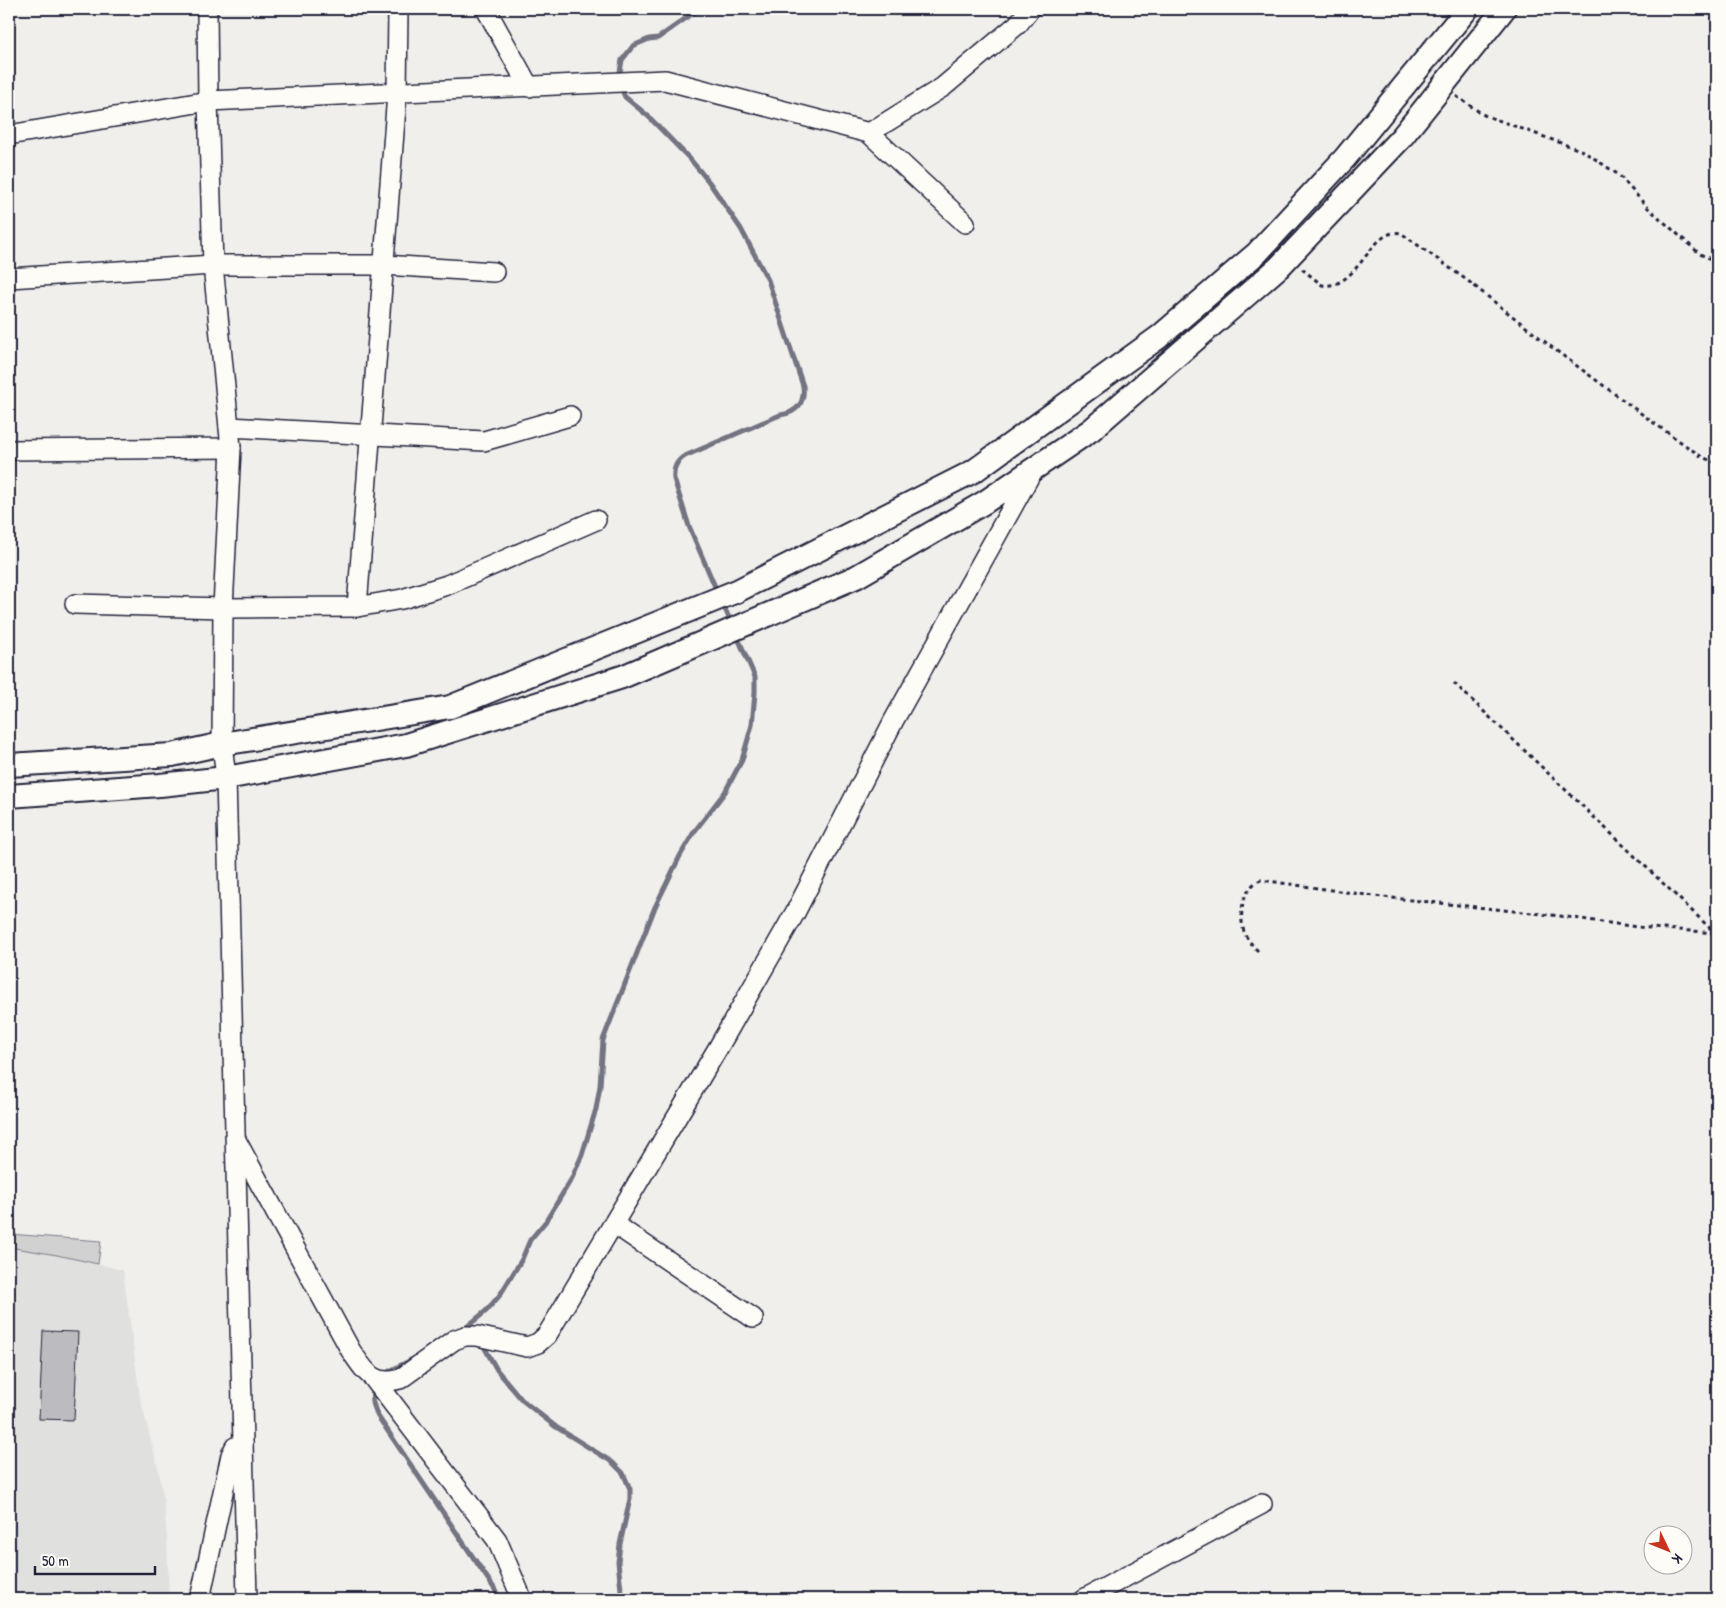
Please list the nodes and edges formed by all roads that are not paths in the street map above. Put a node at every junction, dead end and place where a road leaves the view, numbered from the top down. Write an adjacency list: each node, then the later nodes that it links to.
1 (207, 9): 9 (street)
2 (398, 9): 8 (street)
3 (486, 9): 7 (street)
4 (1030, 9): 10 (street)
5 (1468, 9): 27 (main road)
6 (1504, 9): 22 (main road)
7 (529, 87): 8 (street); 10 (street)
8 (397, 94): 9 (street); 14 (street)
9 (208, 101): 11 (street); 13 (street)
10 (869, 134): 12 (street)
11 (9, 135)
12 (965, 223)
13 (213, 265): 14 (street); 16 (street); 18 (street)
14 (384, 266): 15 (street); 19 (street)
15 (494, 272)
16 (9, 278)
17 (570, 416): 19 (street)
18 (229, 427): 19 (street); 20 (street)
19 (371, 434): 25 (street)
20 (232, 448): 21 (street); 26 (street)
21 (9, 450)
22 (1033, 470): 29 (main road); 32 (street)
23 (596, 520): 25 (street)
24 (75, 604): 26 (street)
25 (357, 607): 26 (street)
26 (223, 608): 27 (street)
27 (222, 744): 28 (main road); 29 (street)
28 (9, 765)
29 (226, 778): 30 (main road); 31 (street)
30 (9, 796)
31 (234, 1137): 34 (street); 35 (street)
32 (614, 1224): 33 (street); 34 (street)
33 (753, 1318)
34 (374, 1378): 39 (street)
35 (243, 1444): 37 (street); 38 (street)
36 (1262, 1504): 40 (street)
37 (200, 1599)
38 (247, 1599)
39 (522, 1599)
40 (1084, 1599)

